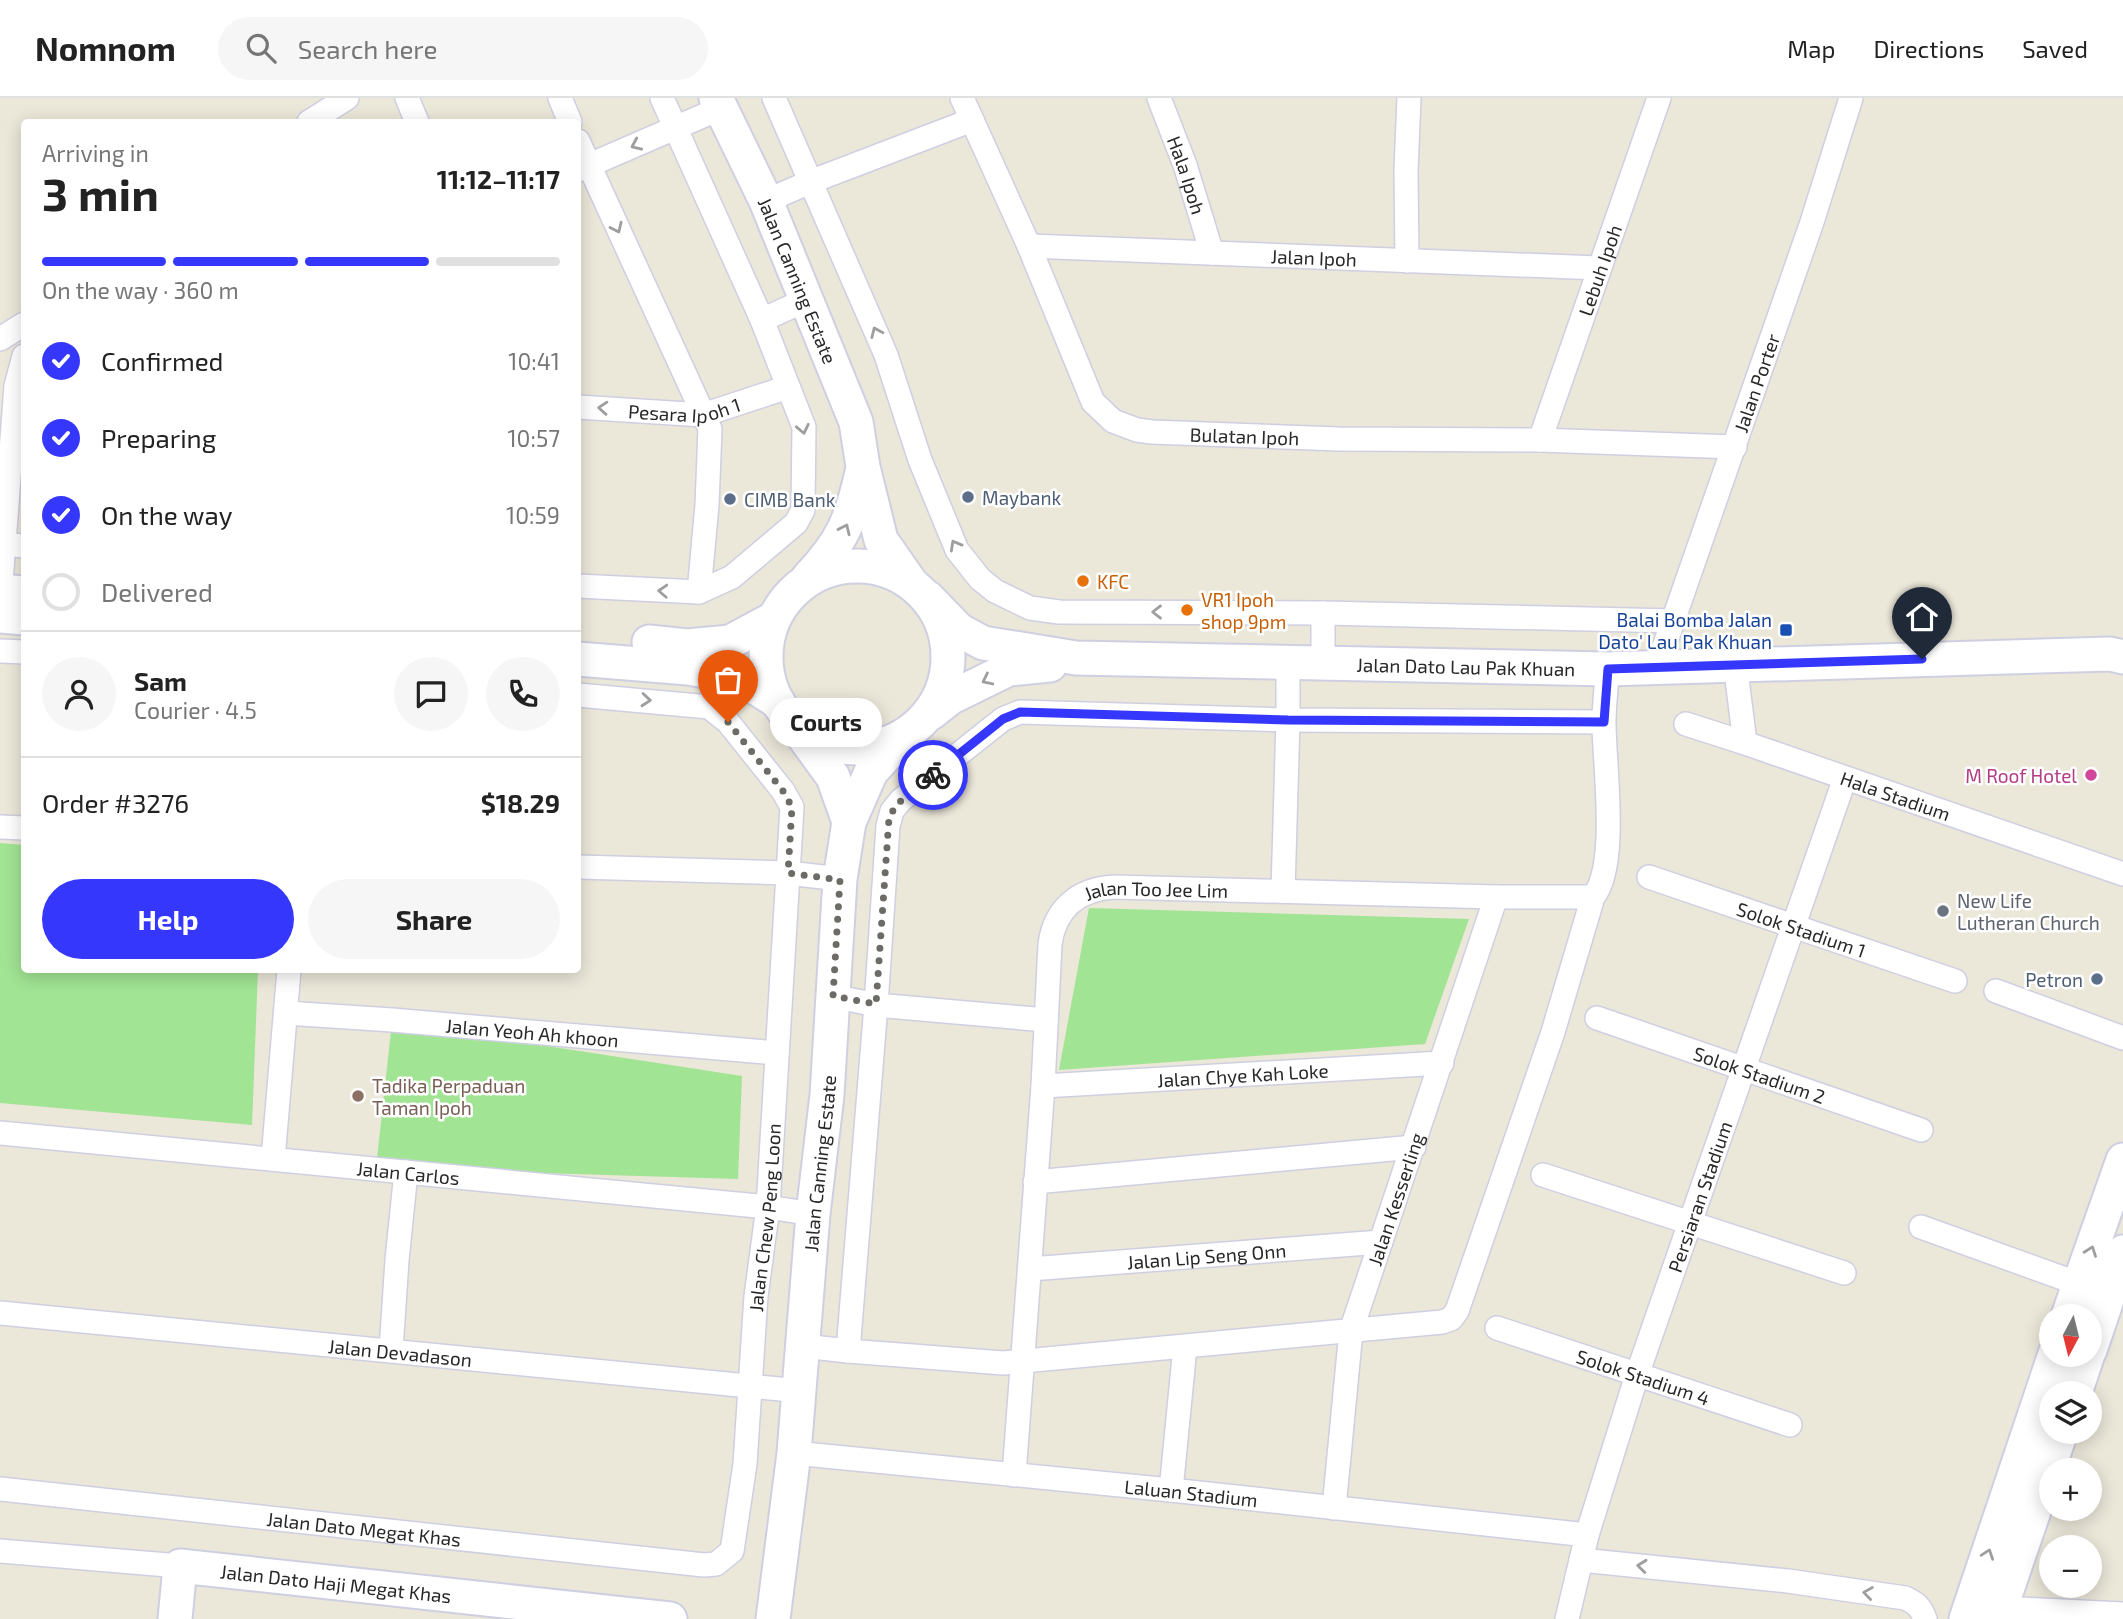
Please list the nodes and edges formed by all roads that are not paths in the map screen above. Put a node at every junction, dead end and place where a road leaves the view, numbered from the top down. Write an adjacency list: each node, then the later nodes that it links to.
1 (344, 98): 12 (street)
2 (407, 98): 13 (street)
3 (559, 98): 14 (street)
4 (662, 98): 16 (street)
5 (774, 98): 18 (street)
6 (962, 98): 15 (street, Bulatan Ipoh)
7 (1159, 98): 21 (street, Hala Ipoh)
8 (1409, 98): 22 (street)
9 (1659, 98): 23 (street, Lebuh Ipoh)
10 (1851, 98): 35 (street, Jalan Porter)
11 (719, 103): 16 (street); 19 (main road, Jalan Canning Estate)
12 (313, 119)
13 (416, 119)
14 (569, 119)
15 (972, 120): 18 (street); 20 (street, Bulatan Ipoh)
16 (675, 128): 17 (street, one-way to 17); 25 (street)
17 (583, 168): 32 (street, one-way to 32)
18 (810, 182): 19 (street); 43 (street, one-way to 18)
19 (766, 201): 24 (main road, Jalan Canning Estate)
20 (1030, 246): 21 (street, Jalan Ipoh); 34 (street, Bulatan Ipoh)
21 (1213, 253): 22 (street, Jalan Ipoh)
22 (1407, 261): 23 (street, Jalan Ipoh)
23 (1600, 268): 34 (street, Lebuh Ipoh)
24 (806, 300): 25 (street); 36 (main road, Jalan Canning Estate)
25 (762, 320): 30 (street)
26 (21, 326): 27 (street)
27 (0, 339)
28 (21, 362): 29 (street)
29 (8, 386): 33 (street)
30 (789, 387): 32 (street, Pesara Ipoh 1); 41 (street, one-way to 41)
31 (581, 407): 32 (street, Pesara Ipoh 1, one-way to 31)
32 (703, 415): 41 (street)
33 (19, 436): 37 (street)
34 (1540, 440): 35 (street, Bulatan Ipoh)
35 (1735, 447): 46 (street, Jalan Porter)
36 (863, 467): 38 (main road, Jalan Canning Estate, one-way to 36); 40 (main road, Jalan Canning Estate)
37 (10, 545): 42 (street)
38 (806, 580): 40 (main road); 45 (main road)
39 (581, 586): 41 (street, one-way to 39)
40 (919, 590): 51 (main road, Jalan Dato Lau Pak Khuan); 63 (main road)
41 (699, 592)
42 (5, 597): 44 (main road)
43 (1323, 612): 46 (street); 55 (street)
44 (21, 615)
45 (774, 618): 47 (main road); 59 (main road)
46 (1674, 621): 56 (street, Jalan Porter)
47 (581, 636)
48 (0, 651): 49 (street)
49 (21, 652)
50 (2118, 654): 54 (main road, Jalan Dato Lau Pak Khuan)
51 (1076, 658): 53 (main road, Jalan Dato Lau Pak Khuan); 63 (main road, Jalan Dato Lau Pak Khuan, one-way to 63)
52 (581, 659): 59 (main road)
53 (1288, 663): 55 (main road, Jalan Dato Lau Pak Khuan); 60 (street)
54 (1735, 663): 56 (main road, Jalan Dato Lau Pak Khuan); 64 (street)
55 (1322, 664): 57 (main road, Jalan Dato Lau Pak Khuan)
56 (1657, 667): 57 (main road, Jalan Dato Lau Pak Khuan)
57 (1608, 669): 61 (street)
58 (581, 695): 70 (street, Jalan Chew Peng Loon, one-way to 70)
59 (785, 712): 63 (main road); 66 (main road, Jalan Canning Estate)
60 (1288, 720): 61 (street); 74 (street); 82 (street)
61 (1604, 722): 76 (street)
62 (1686, 724): 64 (street, Hala Stadium)
63 (915, 727): 66 (main road)
64 (1745, 743): 65 (street, Hala Stadium)
65 (1845, 778): 71 (street, Hala Stadium); 77 (street, Persiaran Stadium)
66 (849, 822): 73 (main road, Jalan Canning Estate)
67 (0, 827): 68 (street)
68 (21, 828)
69 (581, 867): 70 (street)
70 (788, 873): 73 (street); 87 (street, Jalan Chew Peng Loon)
71 (2123, 874)
72 (1649, 877): 77 (street, Solok Stadium 1)
73 (840, 880): 81 (main road, Jalan Canning Estate)
74 (1283, 891): 75 (street, Jalan Too Jee Lim); 85 (street, Jalan Too Jee Lim)
75 (1496, 897): 76 (street, Jalan Too Jee Lim); 88 (street, Jalan Kesserling)
76 (1593, 897): 112 (street)
77 (1793, 926): 79 (street, Solok Stadium 1); 89 (street, Persiaran Stadium)
78 (289, 973): 83 (street)
79 (1955, 981)
80 (1996, 990): 86 (street)
81 (833, 996): 82 (street); 100 (main road, Jalan Canning Estate)
82 (876, 1004): 85 (street); 116 (street)
83 (286, 1013): 87 (street, Jalan Yeoh Ah khoon); 94 (street)
84 (1597, 1018): 89 (street, Solok Stadium 2)
85 (1046, 1020): 90 (street, Jalan Too Jee Lim)
86 (2123, 1038)
87 (777, 1053): 99 (street, Jalan Chew Peng Loon)
88 (1442, 1063): 90 (street, Jalan Chye Kah Loke); 93 (street, Jalan Kesserling)
89 (1744, 1069): 91 (street, Solok Stadium 2); 101 (street, Persiaran Stadium)
90 (1043, 1086): 98 (street, Jalan Too Jee Lim)
91 (1921, 1130)
92 (0, 1133): 94 (street, Jalan Carlos)
93 (1414, 1147): 98 (street); 103 (street, Jalan Kesserling)
94 (273, 1159): 96 (street, Jalan Carlos)
95 (2123, 1160): 107 (main road, one-way to 95)
96 (407, 1172): 99 (street, Jalan Carlos); 115 (street)
97 (1543, 1175): 101 (street)
98 (1035, 1182): 105 (street, Jalan Too Jee Lim)
99 (768, 1207): 100 (street, Jalan Carlos); 120 (street, Jalan Chew Peng Loon)
100 (813, 1214): 113 (main road, Jalan Canning Estate)
101 (1689, 1223): 106 (street); 119 (street, Persiaran Stadium)
102 (1921, 1227): 107 (street)
103 (1381, 1242): 105 (street, Jalan Lip Seng Onn); 112 (street, Jalan Kesserling)
104 (2123, 1252): 110 (main road)
105 (1030, 1269): 117 (street, Jalan Too Jee Lim)
106 (1844, 1273)
107 (2079, 1284): 108 (main road)
108 (2072, 1304)
109 (0, 1313): 115 (street, Jalan Devadason)
110 (2102, 1314)
111 (1497, 1328): 119 (street, Solok Stadium 4)
112 (1351, 1331): 114 (street); 128 (street, Jalan Kesserling)
113 (803, 1346): 116 (street); 121 (main road, Jalan Canning Estate)
114 (1185, 1347): 117 (street); 127 (street)
115 (391, 1350): 120 (street, Jalan Devadason)
116 (848, 1351): 117 (street)
117 (1024, 1360): 125 (street, Jalan Too Jee Lim)
118 (2051, 1367): 141 (main road, one-way to 118)
119 (1637, 1375): 122 (street, Solok Stadium 4); 129 (street, Persiaran Stadium)
120 (750, 1388): 121 (street, Jalan Devadason); 131 (street, Jalan Chew Peng Loon)
121 (800, 1391): 124 (main road, Jalan Canning Estate)
122 (1790, 1425)
123 (2057, 1444): 134 (main road)
124 (794, 1453): 125 (street, Laluan Stadium); 138 (main road, Jalan Canning Estate)
125 (1014, 1475): 127 (street, Laluan Stadium)
126 (0, 1489): 131 (street, Jalan Dato Megat Khas)
127 (1171, 1490): 128 (street, Laluan Stadium)
128 (1334, 1508): 129 (street, Laluan Stadium)
129 (1587, 1535): 132 (street, Persiaran Stadium)
130 (0, 1551): 133 (street, Jalan Dato Haji Megat Khas)
131 (726, 1559)
132 (1581, 1560): 139 (street, Persiaran Stadium); 140 (street, one-way to 132)
133 (180, 1566): 136 (main road); 137 (main road, Jalan Dato Haji Megat Khas)
134 (1998, 1614): 135 (street)
135 (2123, 1614)
136 (175, 1619)
137 (670, 1619)
138 (773, 1619)
139 (1567, 1619)
140 (1925, 1619)
141 (1966, 1619)

